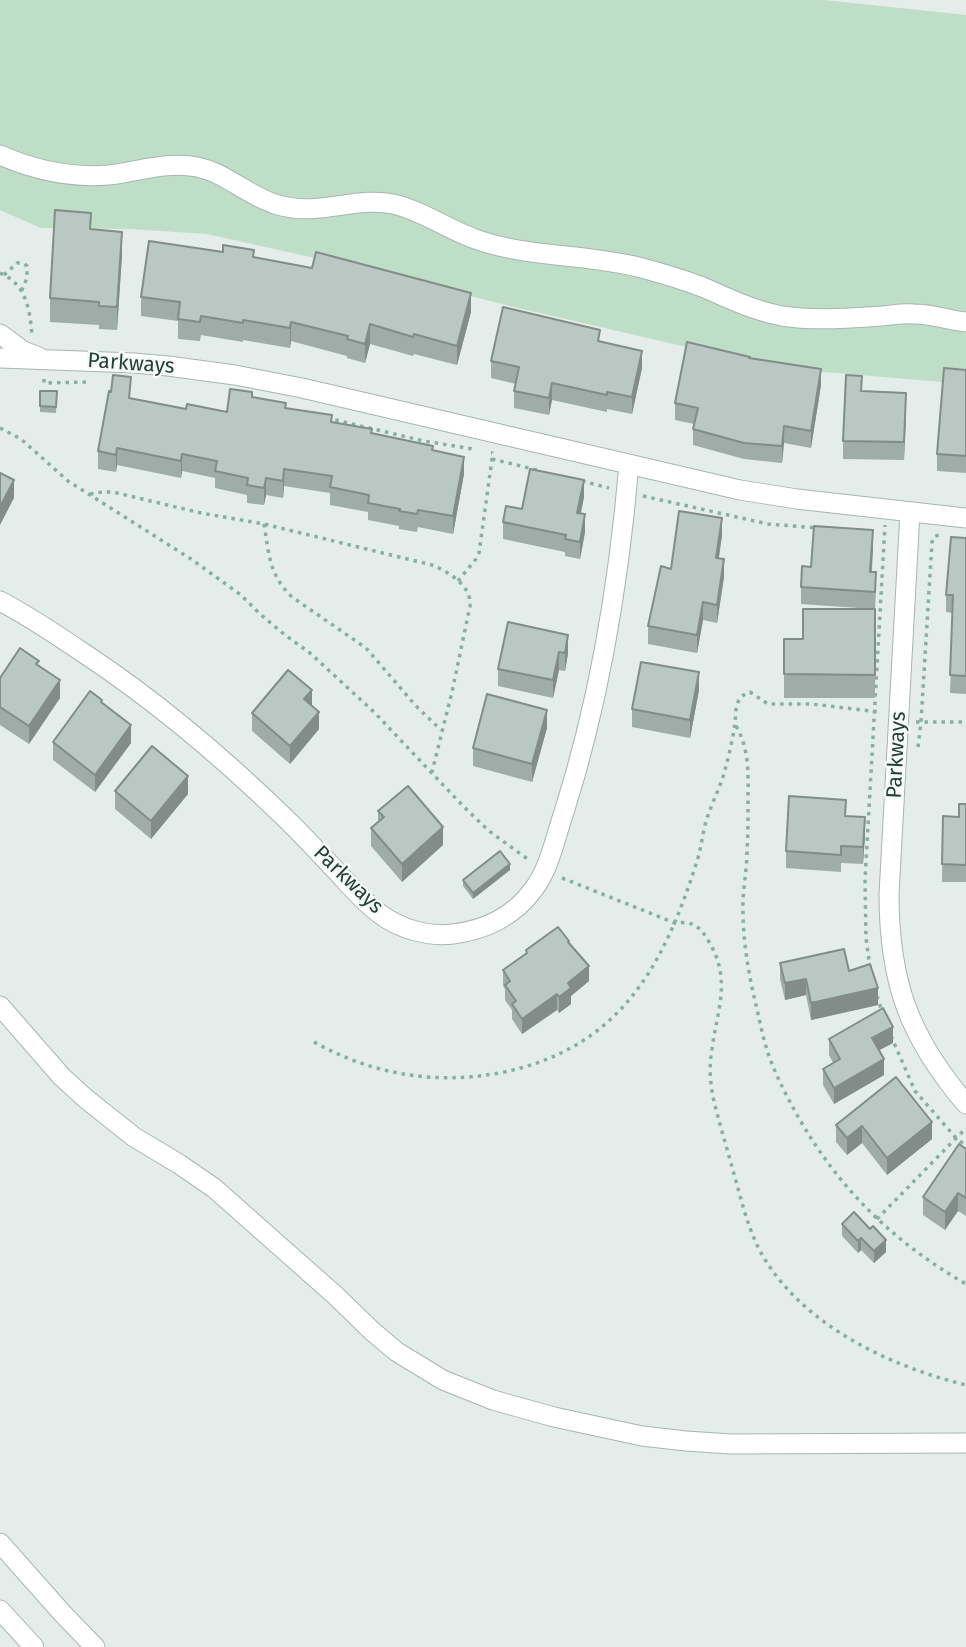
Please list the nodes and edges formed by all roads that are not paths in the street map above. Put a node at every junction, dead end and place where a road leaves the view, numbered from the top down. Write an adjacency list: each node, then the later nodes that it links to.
1 (0, 155): 2 (street)
2 (966, 322)
3 (0, 334): 4 (street, Parkways)
4 (38, 357): 5 (street, Parkways); 6 (street, Parkways)
5 (0, 358)
6 (629, 464): 7 (street, Parkways); 9 (street, Parkways)
7 (910, 512): 8 (street, Parkways); 11 (street, Parkways)
8 (966, 518)
9 (0, 601)
10 (0, 1006): 12 (street)
11 (966, 1104)
12 (966, 1443)
13 (0, 1543): 16 (street)
14 (0, 1610): 15 (street)
15 (34, 1647)
16 (95, 1647)

